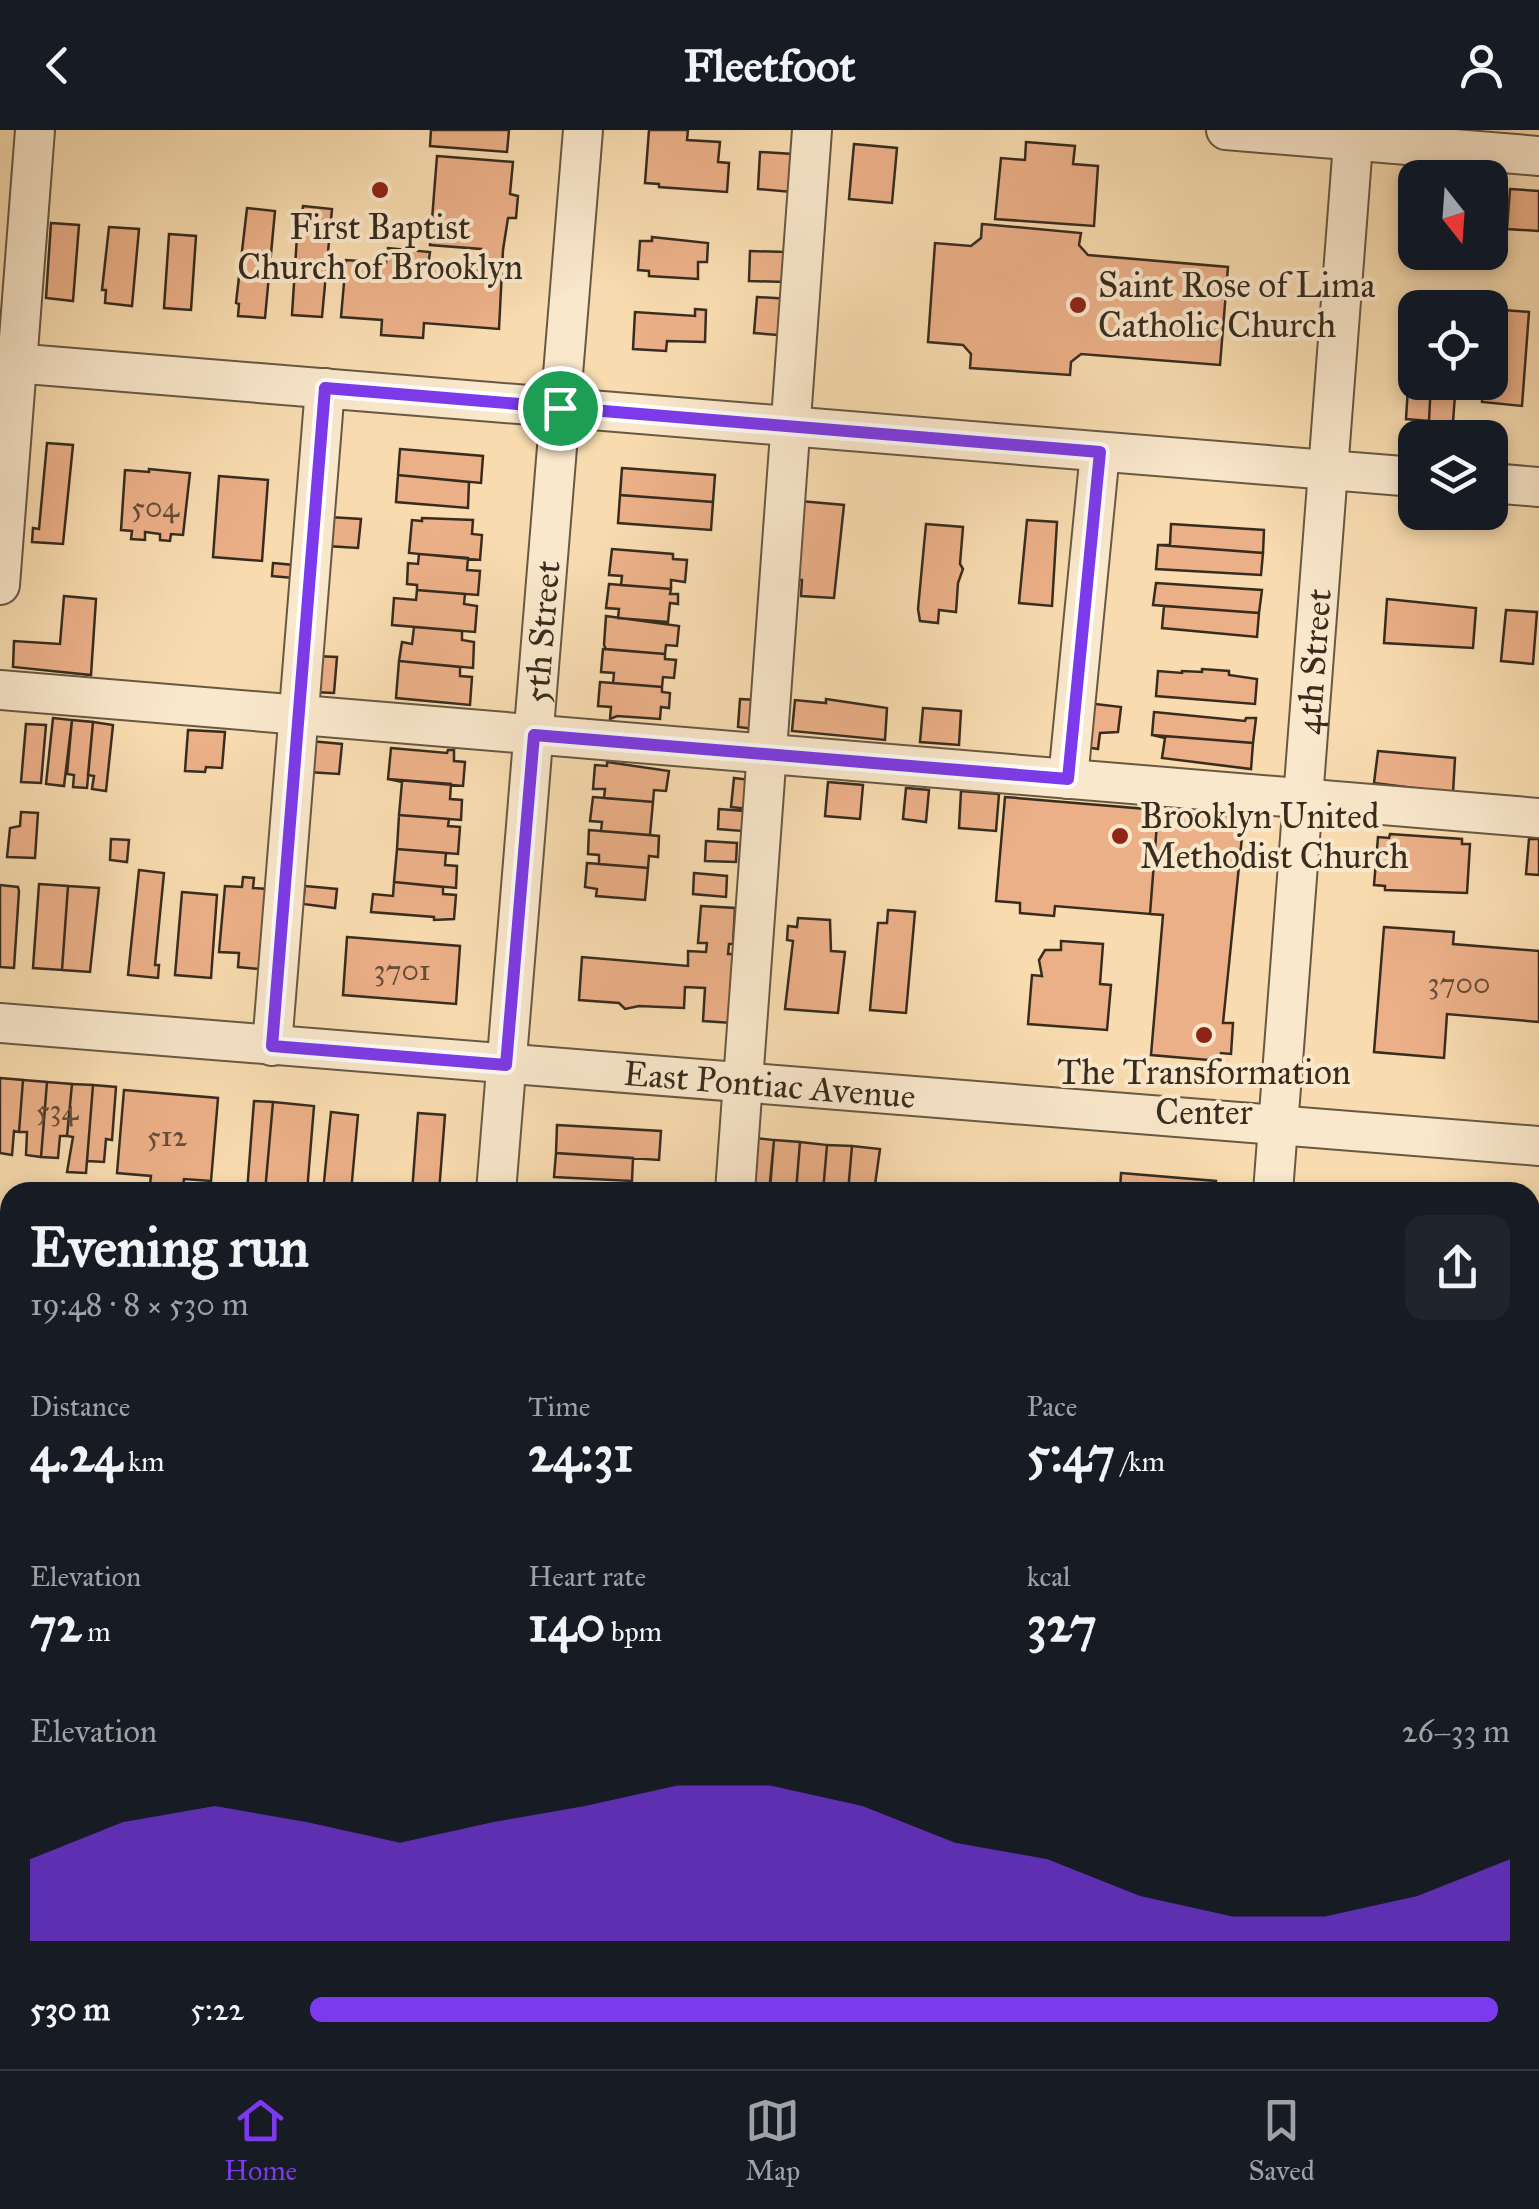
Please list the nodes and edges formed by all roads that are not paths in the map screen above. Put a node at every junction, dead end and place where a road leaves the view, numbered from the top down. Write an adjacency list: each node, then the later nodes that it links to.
1 (35, 130): 7 (street)
2 (583, 130): 9 (street, 5th Street)
3 (812, 130): 10 (street)
4 (1226, 130): 5 (street)
5 (1354, 135): 6 (street); 12 (street, 4th Street)
6 (1539, 156)
7 (9, 363): 8 (street); 16 (street)
8 (325, 388): 9 (street); 18 (street)
9 (560, 408): 10 (street); 19 (street, 5th Street)
10 (790, 426): 11 (street); 20 (street)
11 (1100, 452): 12 (street); 21 (street)
12 (1328, 470): 13 (street); 22 (street, 4th Street)
13 (1398, 476)
14 (1508, 484): 15 (street)
15 (1539, 487)
16 (0, 584)
17 (0, 690): 18 (street)
18 (298, 715): 19 (street); 25 (street)
19 (534, 735): 20 (street); 26 (street, 5th Street)
20 (766, 754): 21 (street); 27 (street)
21 (1068, 779): 22 (street)
22 (1302, 798): 23 (street); 28 (street, 4th Street)
23 (1538, 811)
24 (0, 1023): 25 (street, East Pontiac Avenue)
25 (272, 1046): 26 (street, East Pontiac Avenue)
26 (506, 1065): 27 (street, East Pontiac Avenue); 30 (street, 5th Street)
27 (742, 1084): 28 (street, East Pontiac Avenue); 31 (street)
28 (1278, 1126): 29 (street, East Pontiac Avenue); 32 (street, 4th Street)
29 (1539, 1146)
30 (497, 1182)
31 (735, 1182)
32 (1274, 1182)

